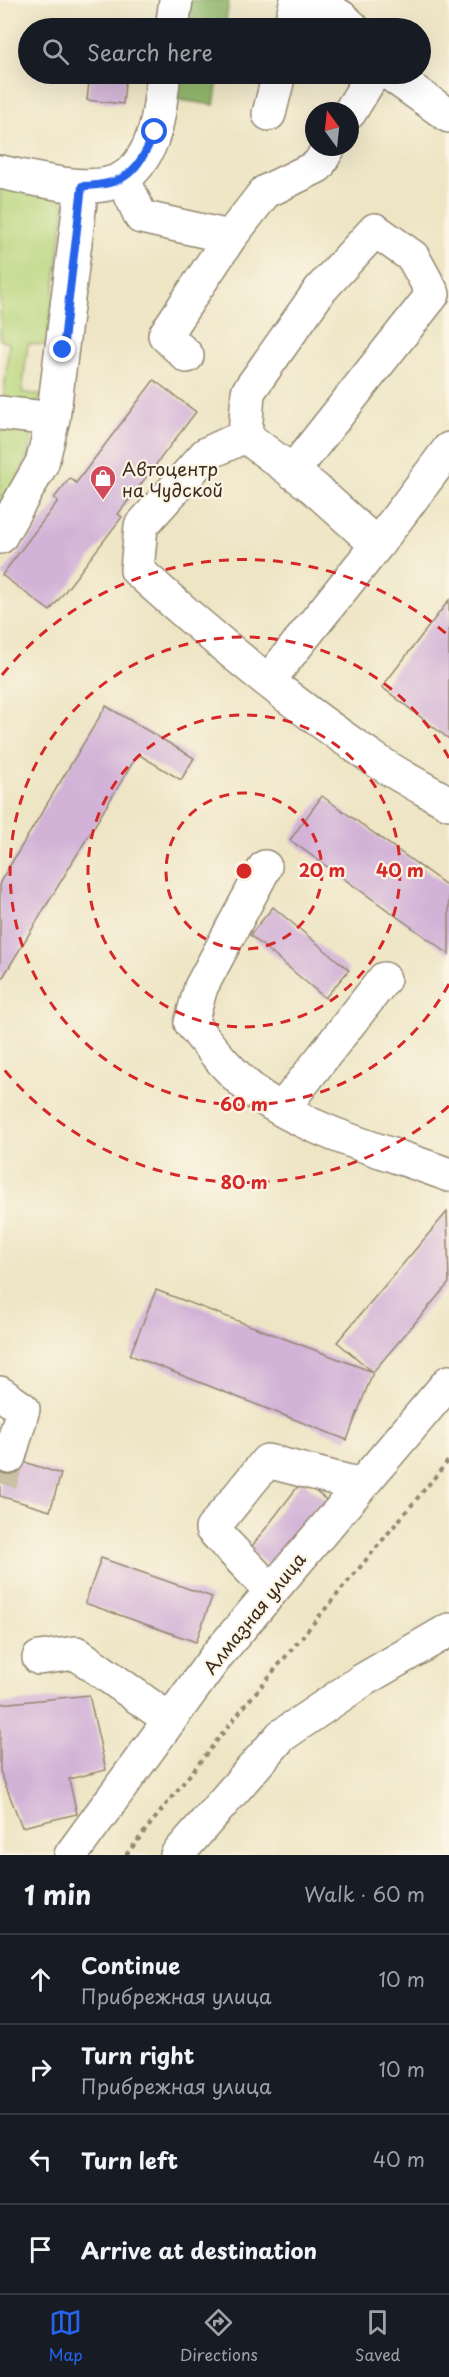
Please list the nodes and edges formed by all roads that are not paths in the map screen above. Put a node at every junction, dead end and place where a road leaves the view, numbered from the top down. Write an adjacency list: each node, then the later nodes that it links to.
1 (176, 0): 4 (street)
2 (297, 0): 5 (street)
3 (313, 0): 6 (street)
4 (173, 18)
5 (292, 18)
6 (342, 18)
7 (162, 84): 16 (street)
8 (276, 84): 12 (street)
9 (367, 84): 11 (street)
10 (404, 84): 13 (street)
11 (356, 102)
12 (269, 114)
13 (449, 116)
14 (324, 156): 18 (street)
15 (0, 172): 17 (street)
16 (123, 178): 17 (street); 18 (street)
17 (82, 186): 21 (street)
18 (230, 237): 19 (street)
19 (187, 356)
20 (0, 413): 21 (street)
21 (53, 419): 25 (street)
22 (245, 436): 24 (street); 24 (street); 27 (street)
23 (449, 449): 26 (street)
24 (292, 472): 26 (street)
25 (0, 537)
26 (377, 545): 27 (street)
27 (268, 681): 28 (street)
28 (449, 803)
29 (265, 867): 31 (street)
30 (384, 979): 31 (street)
31 (282, 1109): 32 (street)
32 (449, 1175)
33 (449, 1382): 36 (street, Алмазная улица)
34 (0, 1393): 35 (street)
35 (9, 1457)
36 (361, 1485): 37 (street, Алмазная улица); 37 (street)
37 (271, 1591): 40 (street, Алмазная улица)
38 (449, 1630): 43 (street)
39 (39, 1658): 40 (street)
40 (161, 1714): 41 (street); 42 (street, Алмазная улица)
41 (120, 1757)
42 (71, 1855)
43 (177, 1855)

